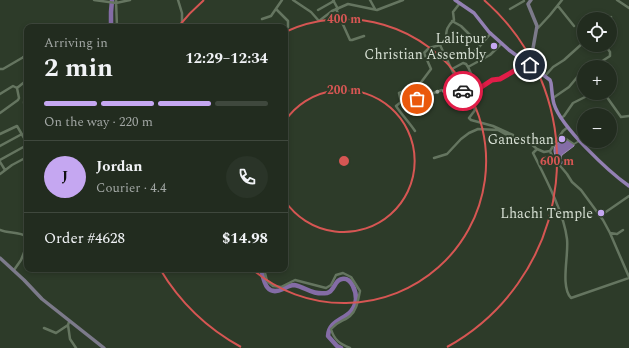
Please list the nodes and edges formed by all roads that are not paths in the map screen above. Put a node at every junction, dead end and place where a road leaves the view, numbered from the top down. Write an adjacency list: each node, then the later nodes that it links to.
1 (94, 0): 14 (street)
2 (130, 0): 14 (street)
3 (178, 0): 26 (street)
4 (282, 0): 18 (street)
5 (293, 0): 19 (street)
6 (333, 0): 19 (street); 22 (street)
7 (370, 0): 20 (street)
8 (403, 0): 20 (street)
9 (531, 0): 15 (main road)
10 (562, 0): 16 (street)
11 (617, 0): 17 (street)
12 (459, 1): 24 (street); 30 (main road)
13 (523, 1): 15 (street); 21 (street)
14 (116, 2): 25 (street)
15 (528, 4): 29 (main road)
16 (558, 6): 28 (street); 29 (street)
17 (629, 8)
18 (276, 9): 23 (street); 27 (street)
19 (337, 9): 20 (street); 31 (street)
20 (375, 9)
21 (510, 9)
22 (318, 10)
23 (262, 19)
24 (452, 21): 32 (street); 34 (street)
25 (117, 24)
26 (182, 24)
27 (288, 24)
28 (574, 26)
29 (535, 32): 40 (main road)
30 (491, 34): 33 (main road); 36 (street)
31 (364, 36)
32 (474, 39)
33 (502, 43): 40 (main road); 41 (street)
34 (440, 45): 42 (street); 55 (street)
35 (577, 48): 44 (street)
36 (475, 50)
37 (610, 52): 39 (street)
38 (23, 57): 43 (street)
39 (604, 60)
40 (530, 65): 44 (main road); 51 (street)
41 (468, 67): 42 (street); 47 (street)
42 (452, 69): 49 (street)
43 (0, 70)
44 (545, 76): 52 (main road)
45 (577, 77): 52 (street)
46 (24, 82): 48 (street)
47 (475, 82)
48 (17, 88): 50 (street); 56 (street)
49 (461, 89): 51 (street); 55 (street)
50 (0, 94)
51 (468, 96): 63 (street)
52 (553, 98): 58 (main road)
53 (579, 100): 58 (street)
54 (609, 100): 57 (street)
55 (401, 102): 60 (street)
56 (0, 113)
57 (629, 116)
58 (560, 118): 59 (main road)
59 (568, 128): 64 (main road); 66 (street)
60 (415, 131)
61 (0, 134): 62 (street)
62 (22, 134): 65 (street); 68 (street)
63 (516, 137): 71 (street); 73 (street)
64 (577, 137)
65 (24, 138)
66 (558, 140): 67 (street); 72 (street)
67 (577, 142)
68 (0, 146)
69 (24, 146): 75 (street)
70 (588, 148): 78 (main road)
71 (537, 149): 72 (street); 89 (street)
72 (550, 151): 80 (street)
73 (434, 158)
74 (24, 159): 76 (street)
75 (0, 161): 76 (street)
76 (5, 170): 77 (street)
77 (0, 174)
78 (629, 186)
79 (629, 196): 80 (street)
80 (600, 216): 83 (street)
81 (0, 230): 84 (street)
82 (623, 230): 83 (street)
83 (610, 233): 89 (street)
84 (24, 236)
85 (24, 252): 87 (street)
86 (0, 258): 87 (main road)
87 (14, 270): 90 (main road)
88 (265, 272): 94 (street)
89 (629, 277)
90 (68, 322): 91 (street); 92 (street); 93 (main road)
91 (44, 328)
92 (76, 348)
93 (104, 348)
94 (350, 348)

